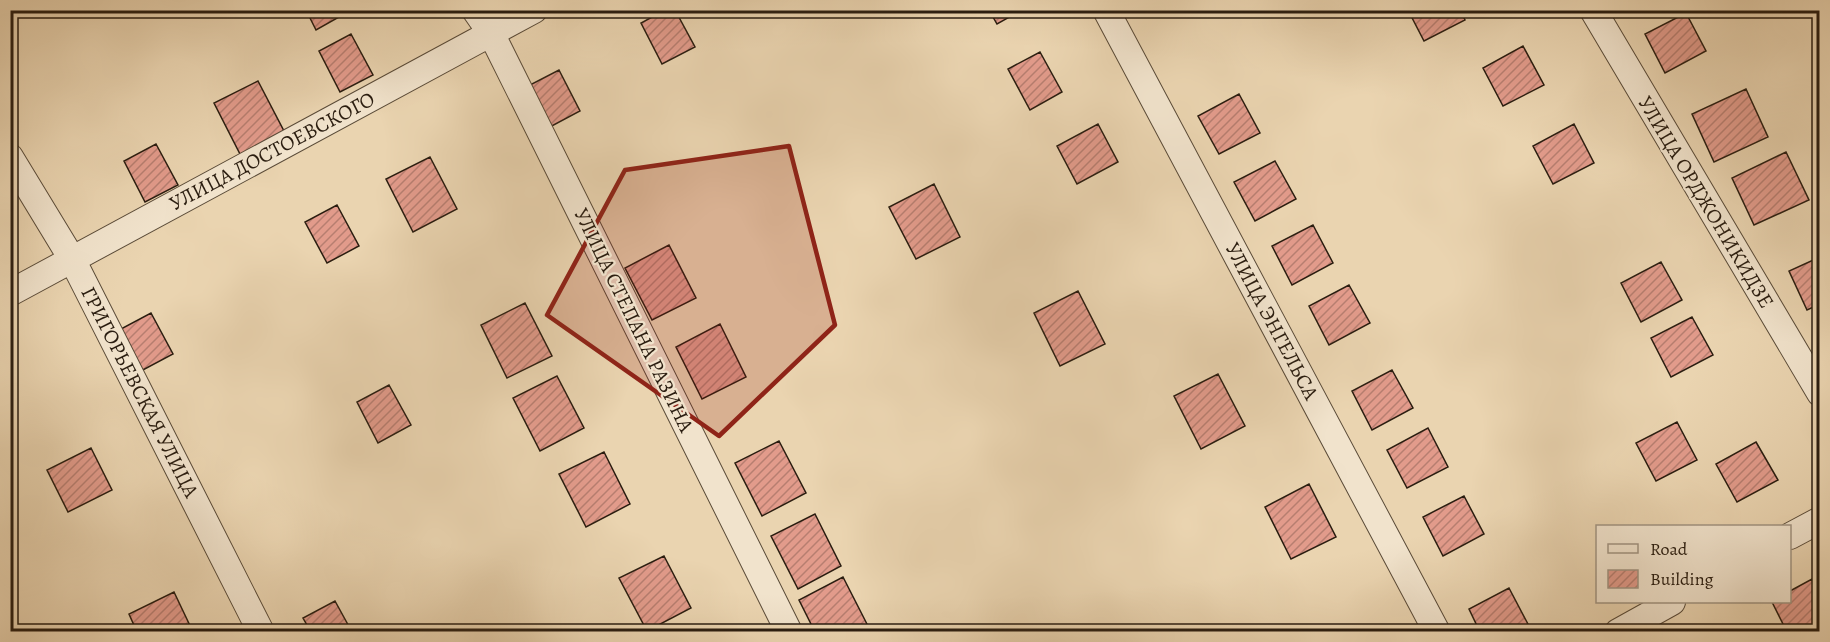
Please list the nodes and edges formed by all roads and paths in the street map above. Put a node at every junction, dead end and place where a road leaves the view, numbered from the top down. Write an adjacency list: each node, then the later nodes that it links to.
1 (475, 10): 5 (street, УЛИЦА СТЕПАНА РАЗИНА)
2 (534, 10): 5 (street, УЛИЦА ДОСТОЕВСКОГО)
3 (1106, 10): 15 (street, УЛИЦА ЭНГЕЛЬСА)
4 (1593, 10): 9 (street, УЛИЦА ОРДЖОНИКИДЗЕ)
5 (491, 33): 7 (street, УЛИЦА ДОСТОЕВСКОГО); 14 (street, УЛИЦА СТЕПАНА РАЗИНА)
6 (10, 157): 7 (street, ГРИГОРЬЕВСКАЯ УЛИЦА)
7 (72, 258): 8 (street, УЛИЦА ДОСТОЕВСКОГО); 13 (street, ГРИГОРЬЕВСКАЯ УЛИЦА)
8 (10, 293)
9 (1820, 393)
10 (1820, 520): 11 (street)
11 (1791, 535)
12 (1670, 603): 16 (street)
13 (261, 632)
14 (789, 632)
15 (1437, 632)
16 (1618, 632)

